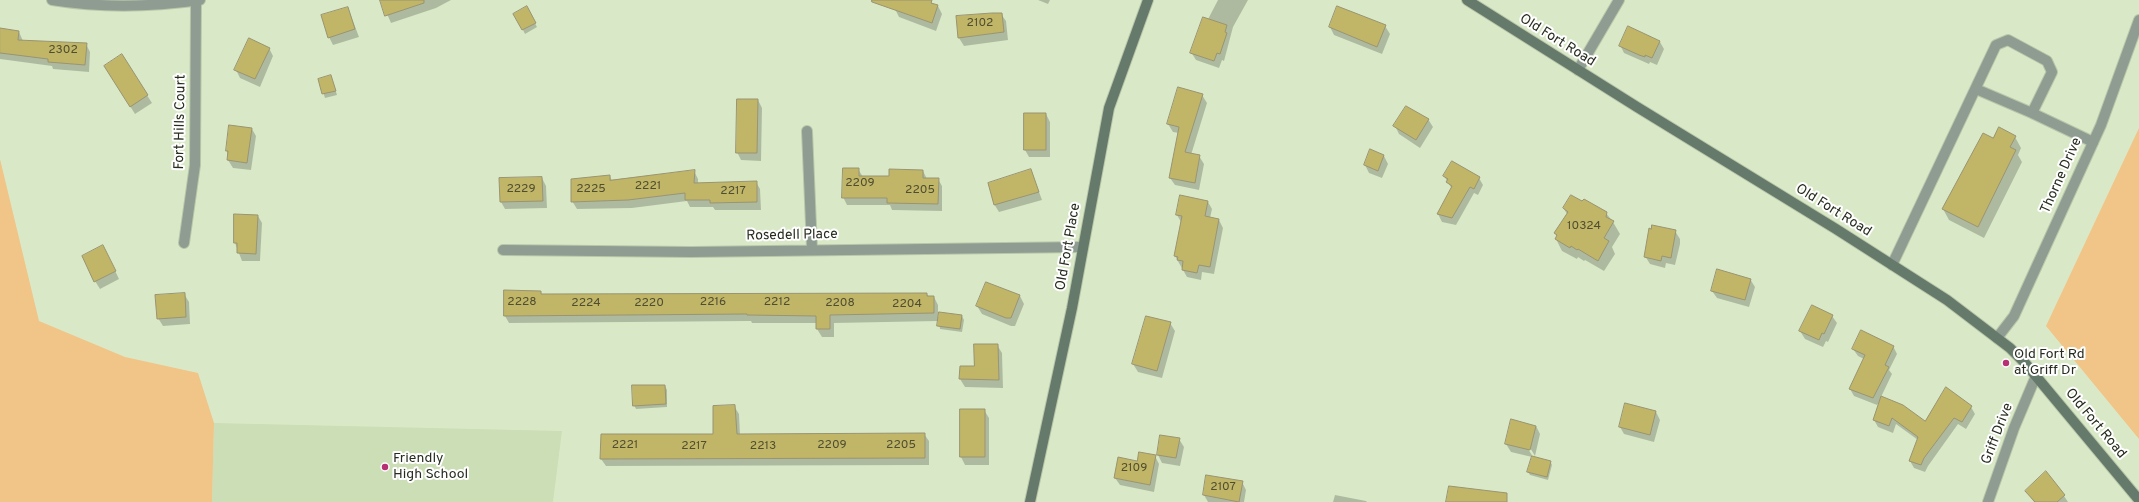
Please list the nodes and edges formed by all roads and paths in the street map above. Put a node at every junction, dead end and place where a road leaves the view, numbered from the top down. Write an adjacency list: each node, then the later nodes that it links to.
1 (52, 0): 6 (street)
2 (198, 0): 6 (street); 13 (street, Fort Hills Court)
3 (1148, 0): 14 (main road, Old Fort Place)
4 (1467, 0): 8 (main road, Old Fort Road)
5 (1619, 0): 8 (street)
6 (83, 2)
7 (2139, 20): 12 (street, Thorne Drive)
8 (1578, 70): 17 (main road, Old Fort Road)
9 (1976, 89): 10 (street); 10 (street); 17 (street)
10 (2032, 113): 12 (street)
11 (807, 131): 15 (street)
12 (2093, 142): 18 (street, Thorne Drive)
13 (184, 243)
14 (1083, 247): 15 (street, Rosedell Place); 21 (main road, Old Fort Place)
15 (812, 249): 16 (street, Rosedell Place)
16 (502, 250)
17 (1892, 265): 18 (main road, Old Fort Road)
18 (1997, 338): 19 (main road, Old Fort Road)
19 (2036, 376): 20 (main road, Old Fort Road); 22 (street, Griff Drive)
20 (2139, 500)
21 (1030, 502)
22 (1988, 502)

